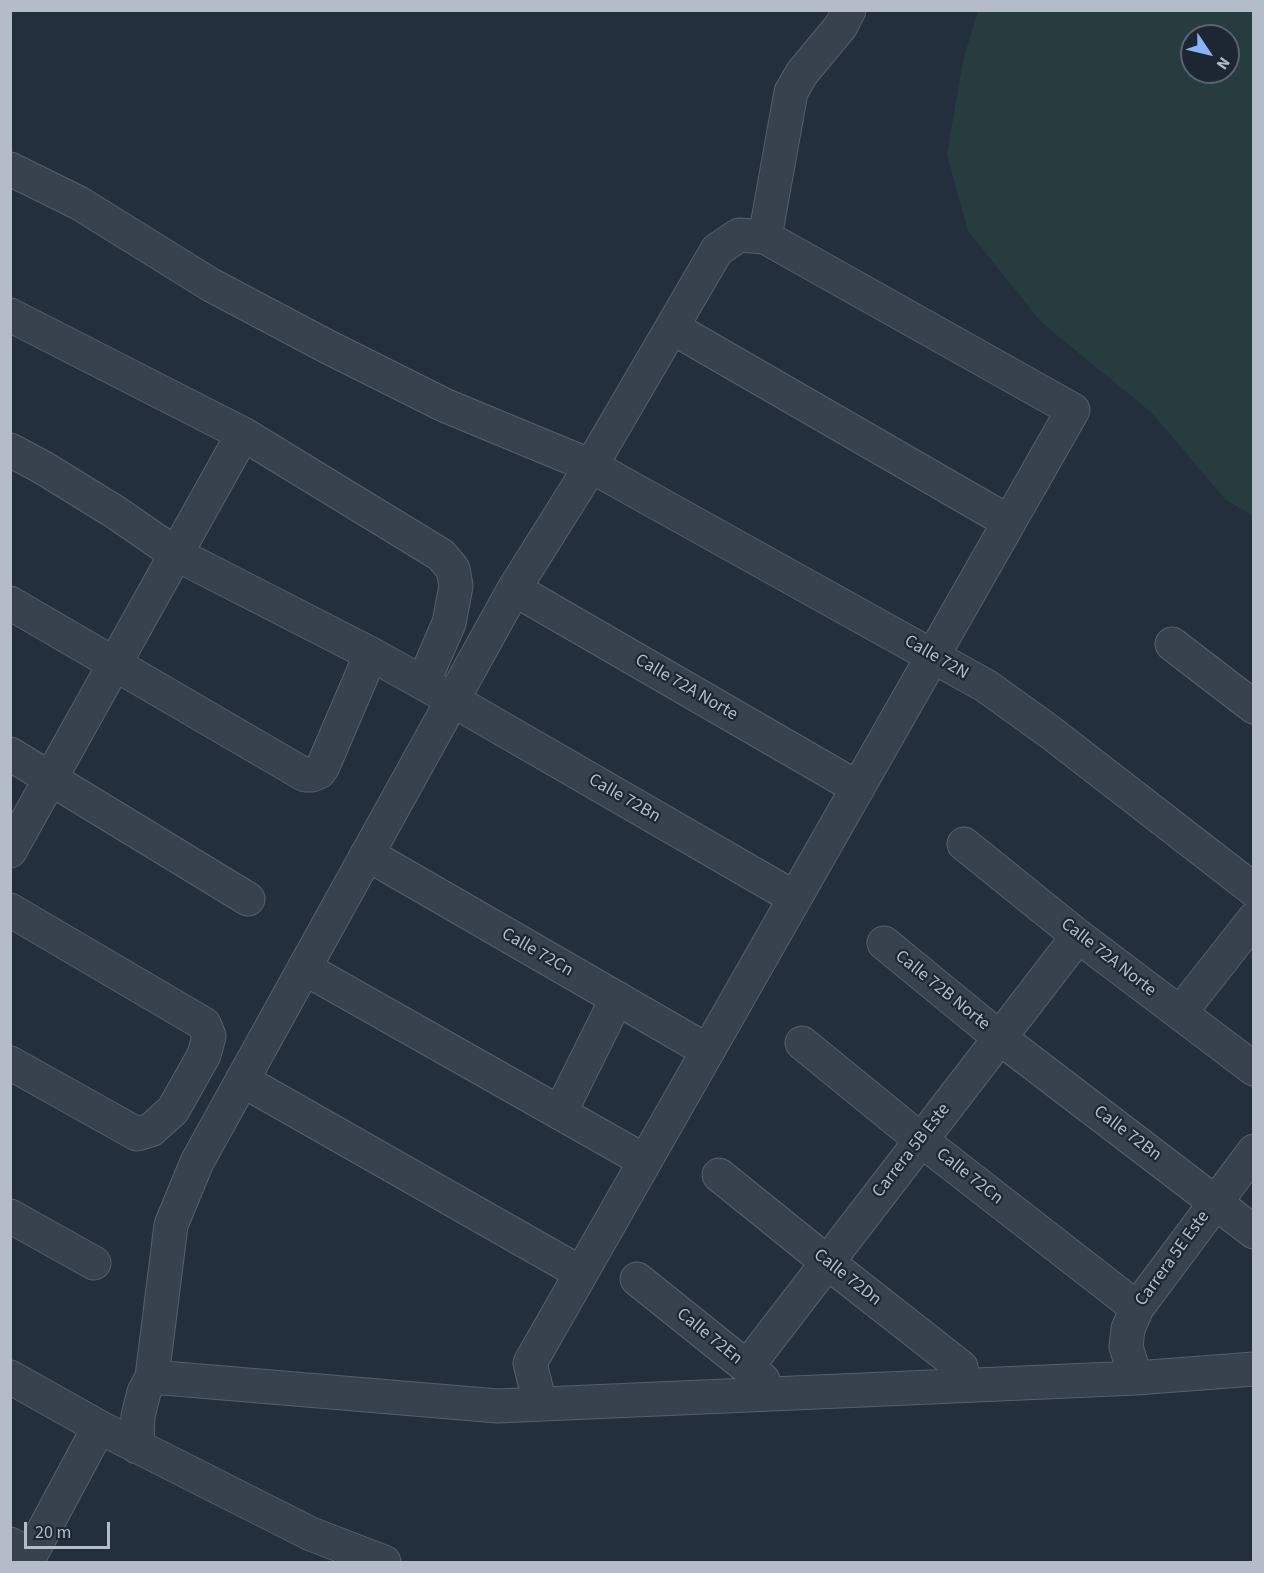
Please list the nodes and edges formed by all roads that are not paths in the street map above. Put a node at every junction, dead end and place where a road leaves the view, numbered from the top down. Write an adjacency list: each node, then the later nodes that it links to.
1 (849, 10): 3 (street)
2 (10, 169): 8 (street, Calle 72N)
3 (765, 237): 5 (street); 9 (street)
4 (10, 315): 6 (street)
5 (673, 328): 8 (street); 9 (street)
6 (243, 434): 10 (street); 17 (street)
7 (10, 450): 10 (street, Calle 72Bn)
8 (591, 466): 11 (street); 15 (street, Calle 72N)
9 (1010, 522): 15 (street)
10 (176, 554): 14 (street, Calle 72Bn); 16 (street)
11 (514, 589): 18 (street); 22 (street, Calle 72A Norte)
12 (10, 603): 16 (street)
13 (1172, 644): 19 (street)
14 (372, 654): 16 (street); 17 (street, Calle 72Bn)
15 (933, 656): 22 (street); 26 (street, Calle 72N)
16 (115, 663): 21 (street)
17 (423, 683): 18 (street, Calle 72Bn)
18 (453, 700): 25 (street); 27 (street, Calle 72Bn)
19 (1254, 707)
20 (10, 754): 21 (street)
21 (51, 779): 24 (street); 28 (street)
22 (858, 788): 27 (street)
23 (964, 844): 31 (street, Calle 72A Norte)
24 (10, 851)
25 (367, 854): 33 (street); 34 (street, Calle 72Cn)
26 (1254, 890)
27 (795, 898): 38 (street)
28 (248, 899)
29 (10, 910): 39 (street)
30 (1254, 919): 35 (street)
31 (1078, 936): 35 (street, Calle 72A Norte); 36 (street, Carrera 5B Este)
32 (884, 943): 36 (street, Calle 72B Norte)
33 (304, 968): 41 (street); 42 (street)
34 (617, 998): 38 (street, Calle 72Cn); 42 (street)
35 (1180, 1013): 40 (street, Calle 72A Norte)
36 (1000, 1038): 43 (street, Carrera 5B Este); 47 (street, Calle 72Bn)
37 (802, 1043): 43 (street, Calle 72Cn)
38 (708, 1051): 45 (street)
39 (10, 1063)
40 (1254, 1069)
41 (242, 1080): 52 (street); 58 (street)
42 (560, 1113): 45 (street)
43 (921, 1140): 51 (street, Carrera 5B Este); 54 (street, Calle 72Cn)
44 (1254, 1151): 47 (street, Carrera 5E Este)
45 (645, 1161): 52 (street)
46 (719, 1175): 51 (street, Calle 72Dn)
47 (1215, 1201): 49 (street, Calle 72Bn); 54 (street, Carrera 5E Este)
48 (10, 1216): 50 (street)
49 (1254, 1232)
50 (93, 1263)
51 (827, 1263): 55 (street, Carrera 5B Este); 60 (street, Calle 72Dn)
52 (581, 1273): 62 (street)
53 (637, 1279): 55 (street, Calle 72En)
54 (1137, 1308): 59 (street, Carrera 5E Este)
55 (747, 1367): 61 (street, Calle 72En)
56 (1254, 1369): 59 (street)
57 (10, 1377): 63 (street)
58 (152, 1377): 62 (street); 64 (street)
59 (1136, 1378): 60 (street)
60 (965, 1385): 61 (street)
61 (782, 1394): 62 (street)
62 (540, 1404)
63 (99, 1427): 64 (street); 65 (street)
64 (137, 1447): 66 (street)
65 (22, 1554)
66 (384, 1563)

